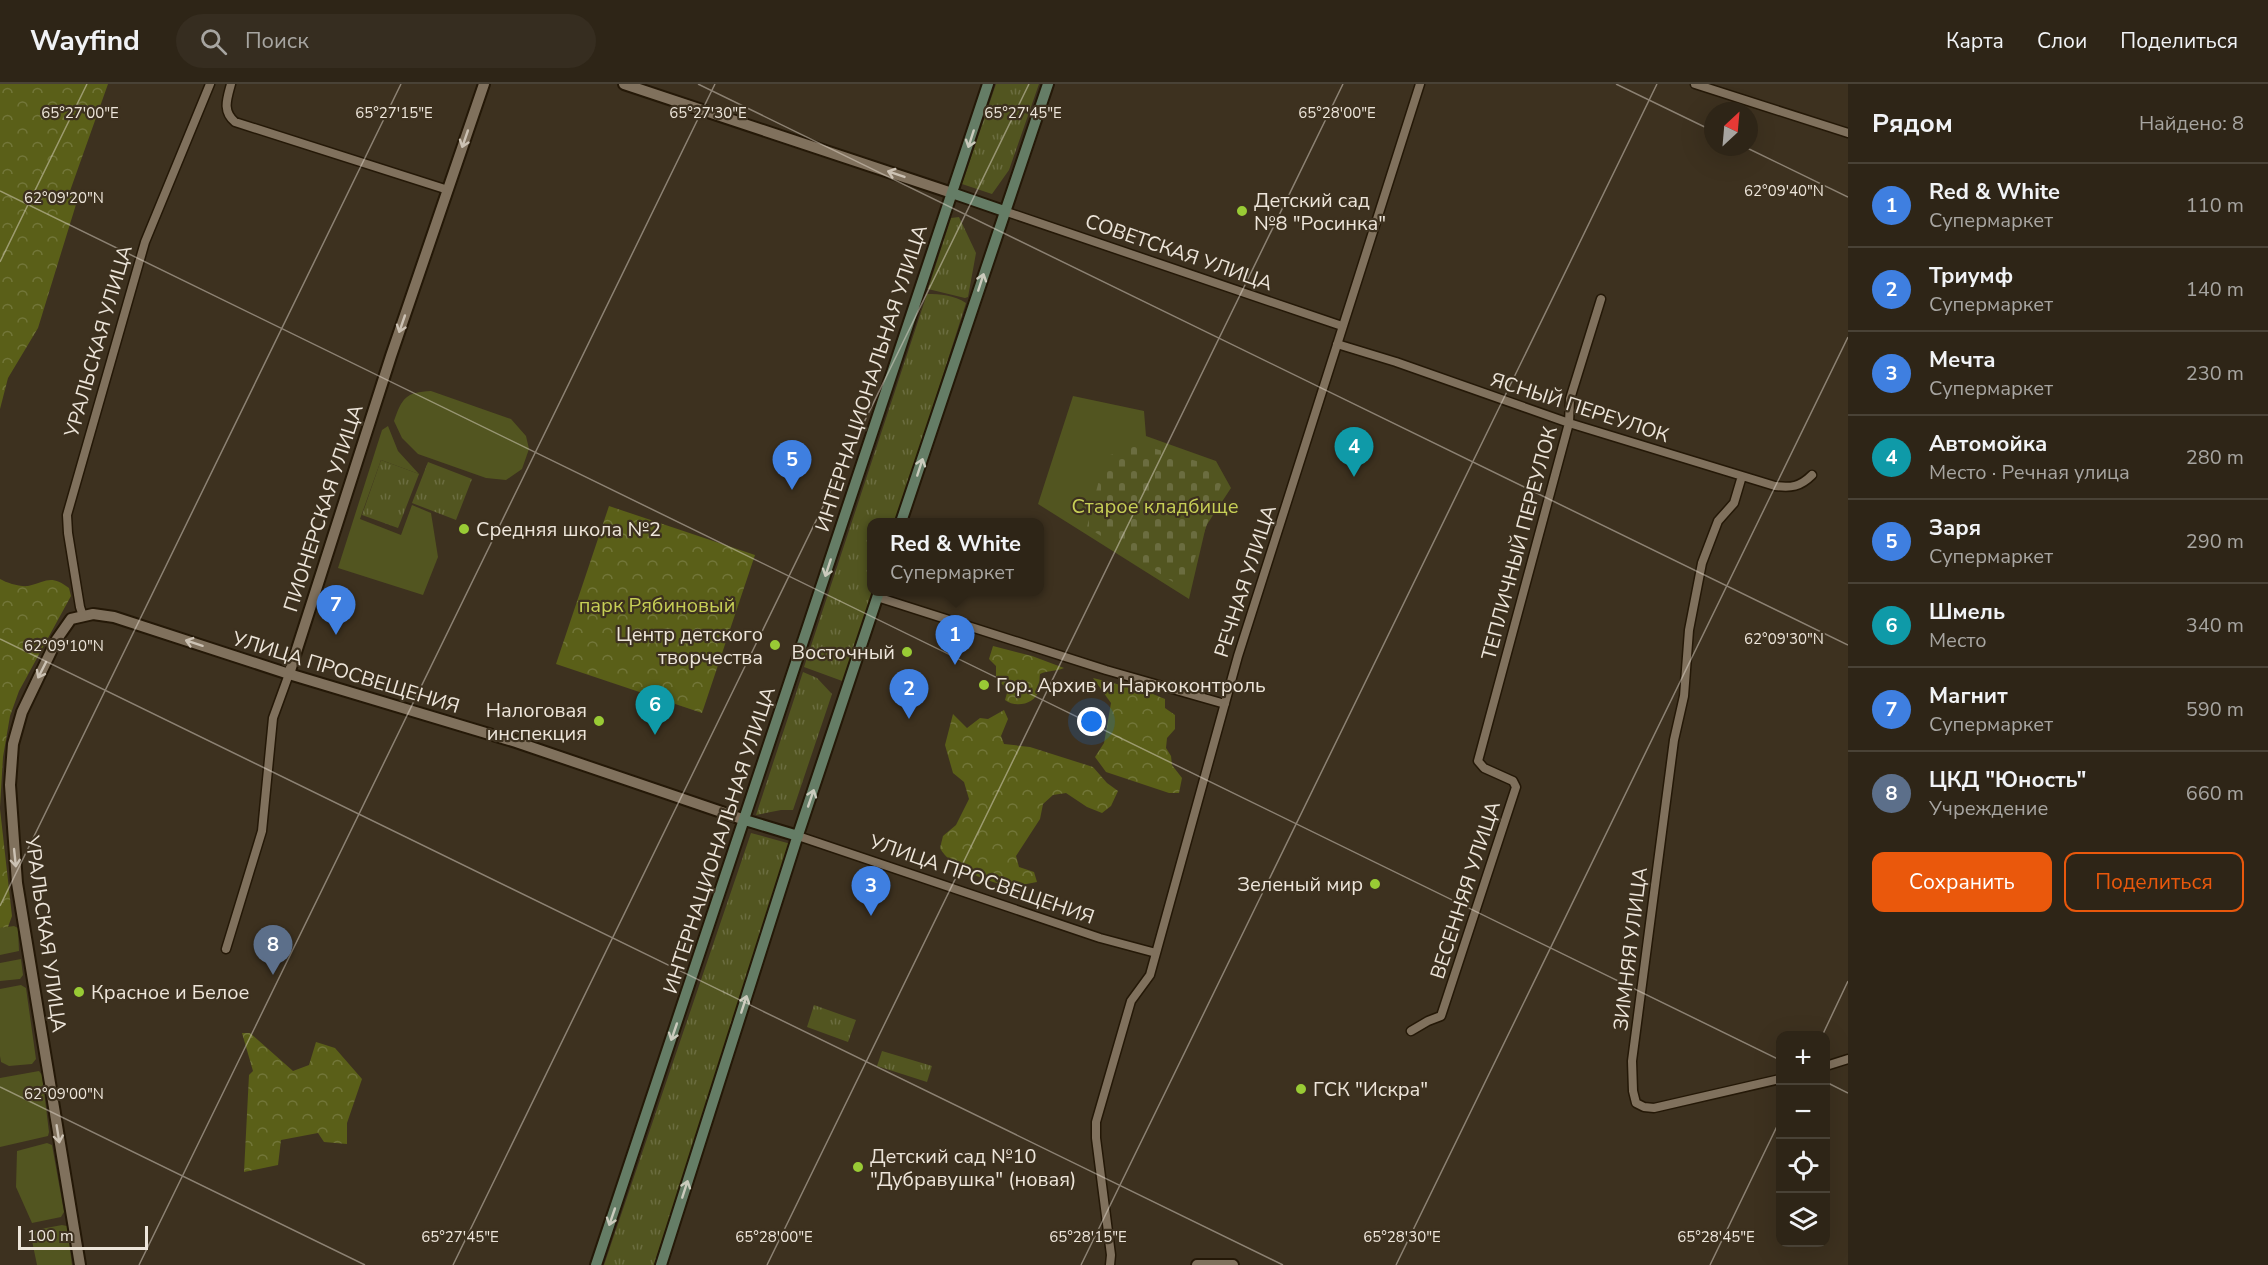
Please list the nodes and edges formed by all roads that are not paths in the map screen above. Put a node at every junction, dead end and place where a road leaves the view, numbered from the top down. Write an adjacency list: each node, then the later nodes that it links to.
1 (210, 84): 22 (street, УРАЛЬСКАЯ УЛИЦА)
2 (231, 84): 10 (street)
3 (484, 84): 10 (street, ПИОНЕРСКАЯ УЛИЦА, one-way to 10)
4 (624, 84): 11 (street, one-way to 4)
5 (988, 84): 11 (main road, ИНТЕРНАЦИОНАЛЬНАЯ УЛИЦА, one-way to 11)
6 (1048, 84): 12 (main road)
7 (1420, 84): 14 (street, РЕЧНАЯ УЛИЦА)
8 (1695, 84): 9 (street)
9 (1848, 133)
10 (448, 190): 24 (street, ПИОНЕРСКАЯ УЛИЦА, one-way to 24)
11 (952, 193): 12 (main road); 27 (main road, ИНТЕРНАЦИОНАЛЬНАЯ УЛИЦА, one-way to 27)
12 (1004, 211): 14 (street, СОВЕТСКАЯ УЛИЦА); 19 (main road, one-way to 12)
13 (1601, 299): 16 (street, ТЕПЛИЧНЫЙ ПЕРЕУЛОК)
14 (1342, 326): 15 (street, РЕЧНАЯ УЛИЦА)
15 (1337, 344): 16 (street, ЯСНЫЙ ПЕРЕУЛОК); 25 (street, РЕЧНАЯ УЛИЦА)
16 (1569, 423): 18 (street, ЯСНЫЙ ПЕРЕУЛОК); 26 (street, ТЕПЛИЧНЫЙ ПЕРЕУЛОК)
17 (1812, 475): 18 (street, ЯСНЫЙ ПЕРЕУЛОК)
18 (1742, 476): 34 (street, ЗИМНЯЯ УЛИЦА)
19 (902, 518)
20 (877, 596): 28 (main road, one-way to 20)
21 (884, 596): 25 (street)
22 (83, 616): 23 (street, УЛИЦА ПРОСВЕЩЕНИЯ); 24 (street, УЛИЦА ПРОСВЕЩЕНИЯ, one-way to 22)
23 (71, 619): 35 (street, УРАЛЬСКАЯ УЛИЦА, one-way to 35)
24 (289, 674): 27 (street, УЛИЦА ПРОСВЕЩЕНИЯ); 29 (street, ПИОНЕРСКАЯ УЛИЦА)
25 (1225, 704): 30 (street, РЕЧНАЯ УЛИЦА)
26 (1478, 761): 31 (street, ВЕСЕННЯЯ УЛИЦА)
27 (746, 820): 28 (main road); 36 (main road, ИНТЕРНАЦИОНАЛЬНАЯ УЛИЦА, one-way to 36)
28 (798, 836): 30 (street, УЛИЦА ПРОСВЕЩЕНИЯ); 37 (main road, one-way to 28)
29 (226, 949)
30 (1156, 953): 38 (street, РЕЧНАЯ УЛИЦА)
31 (1411, 1031)
32 (1848, 1059): 33 (street)
33 (1830, 1065)
34 (1776, 1080)
35 (80, 1265)
36 (596, 1265)
37 (661, 1265)
38 (1110, 1265)
39 (1203, 1265): 40 (street)
40 (1233, 1265)

